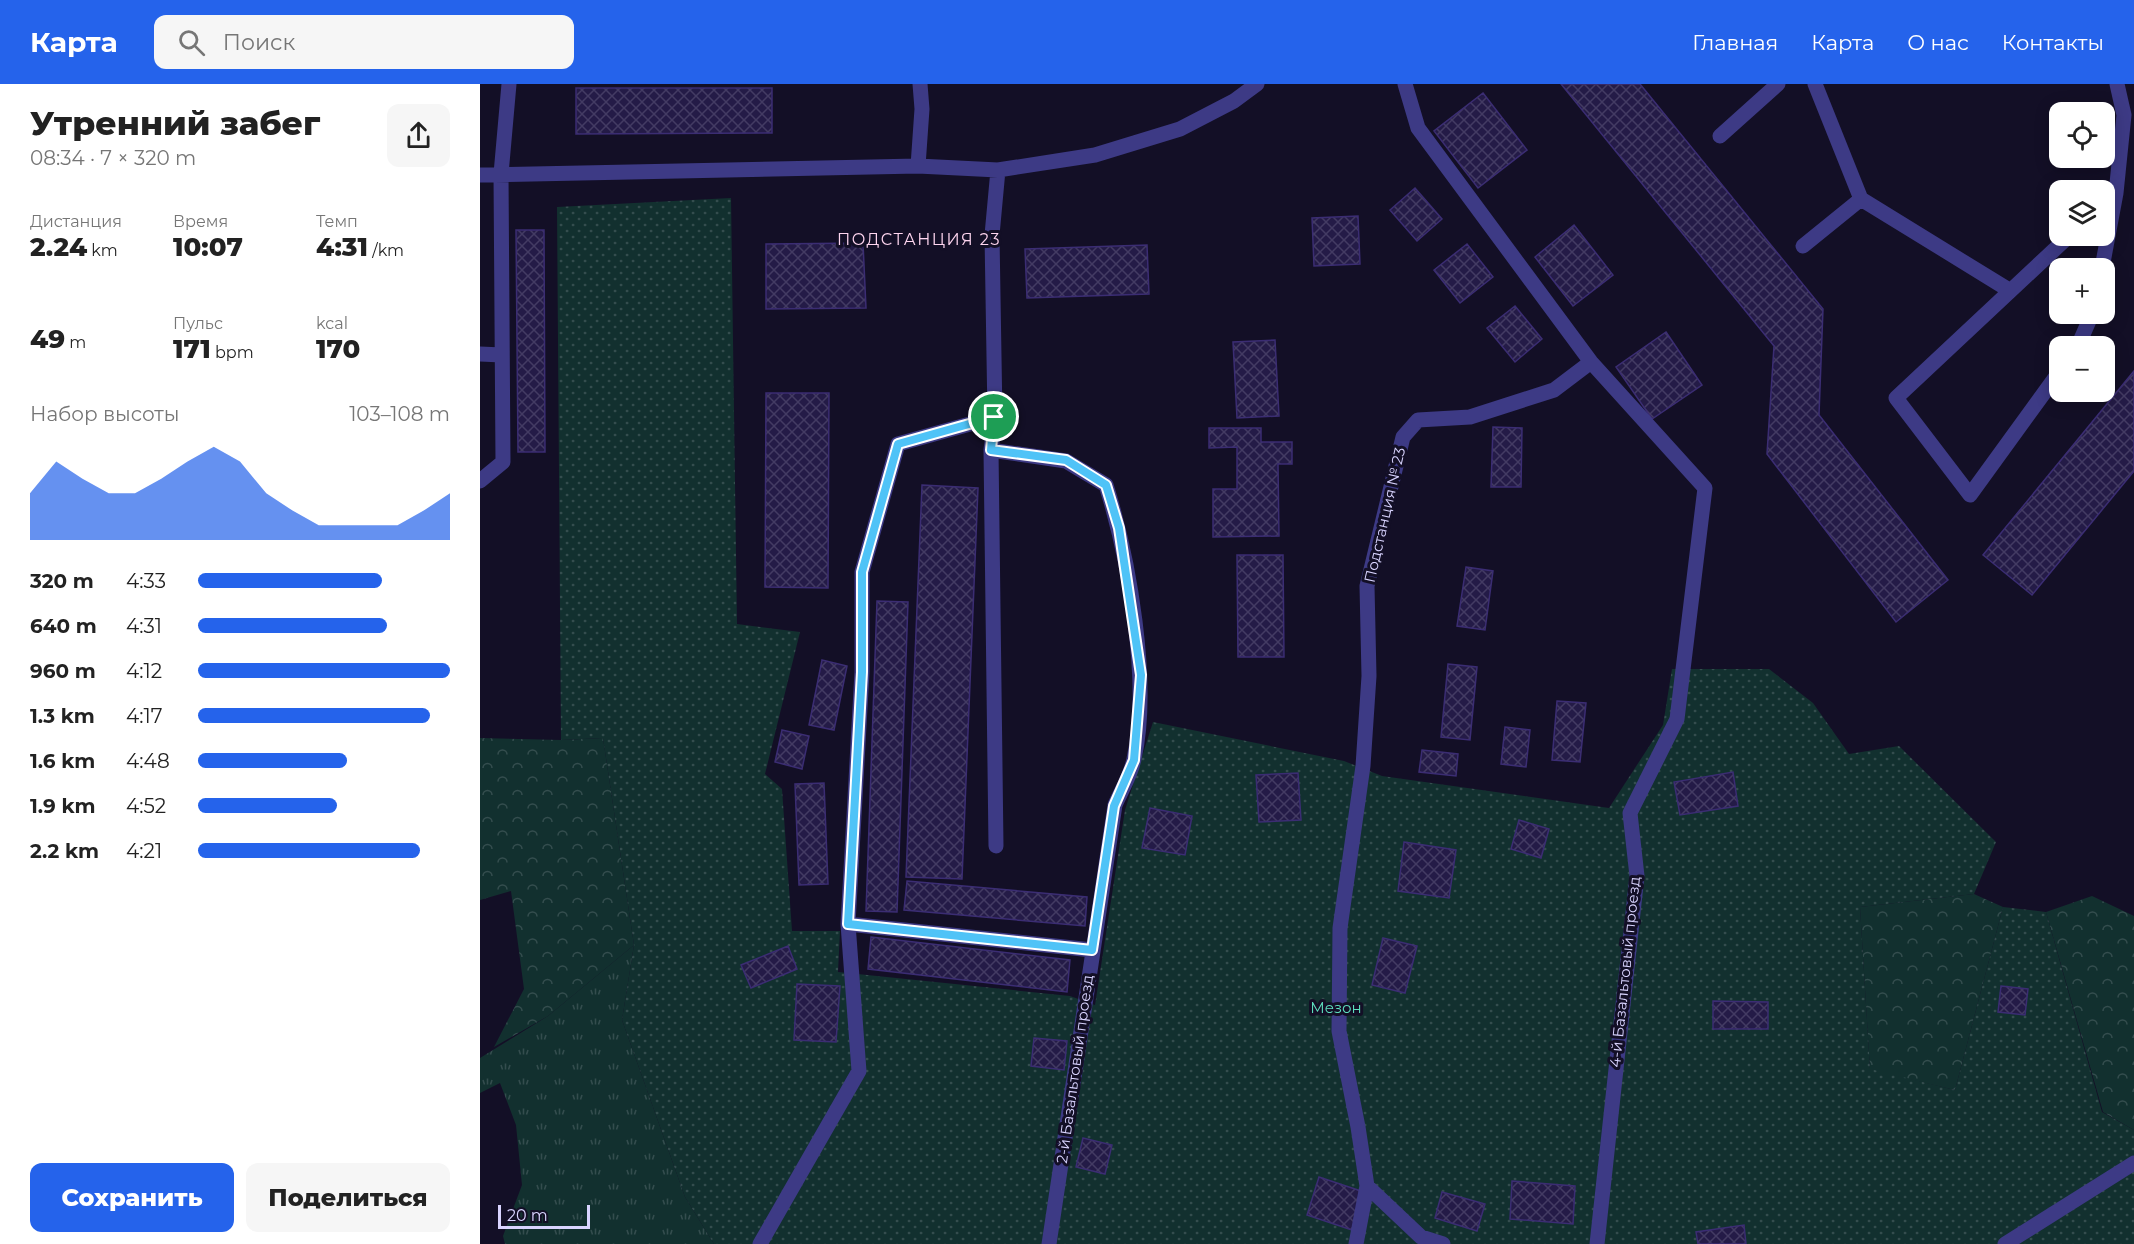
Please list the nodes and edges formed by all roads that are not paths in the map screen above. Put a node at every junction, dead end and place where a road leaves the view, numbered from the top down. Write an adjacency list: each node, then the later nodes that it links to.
1 (509, 84): 11 (street)
2 (920, 84): 9 (street)
3 (1257, 84): 10 (street)
4 (1405, 84): 20 (street, 4-й Базальтовый проезд)
5 (1778, 84): 8 (street)
6 (1815, 84): 14 (street)
7 (2117, 84): 13 (street)
8 (1720, 136)
9 (918, 166): 10 (street); 11 (street)
10 (998, 170): 22 (street)
11 (501, 174): 12 (street); 19 (street)
12 (480, 175)
13 (2113, 180)
14 (1861, 198): 15 (street); 17 (street)
15 (1803, 246)
16 (2058, 246): 17 (street)
17 (2009, 291): 21 (street)
18 (480, 354): 19 (street)
19 (502, 355): 24 (street)
20 (1591, 362): 29 (street, Подстанция № 23); 34 (street, 4-й Базальтовый проезд)
21 (2049, 386)
22 (994, 417): 23 (street); 26 (street)
23 (991, 450): 25 (street); 27 (street, 2-й Базальтовый проезд)
24 (480, 481)
25 (996, 846)
26 (848, 924): 27 (street); 30 (street)
27 (1092, 950): 31 (street, 2-й Базальтовый проезд)
28 (2134, 1163): 35 (street)
29 (1367, 1186): 32 (street, Подстанция № 23); 33 (street)
30 (760, 1244)
31 (1049, 1244)
32 (1356, 1244)
33 (1443, 1244)
34 (1597, 1244)
35 (2005, 1244)

